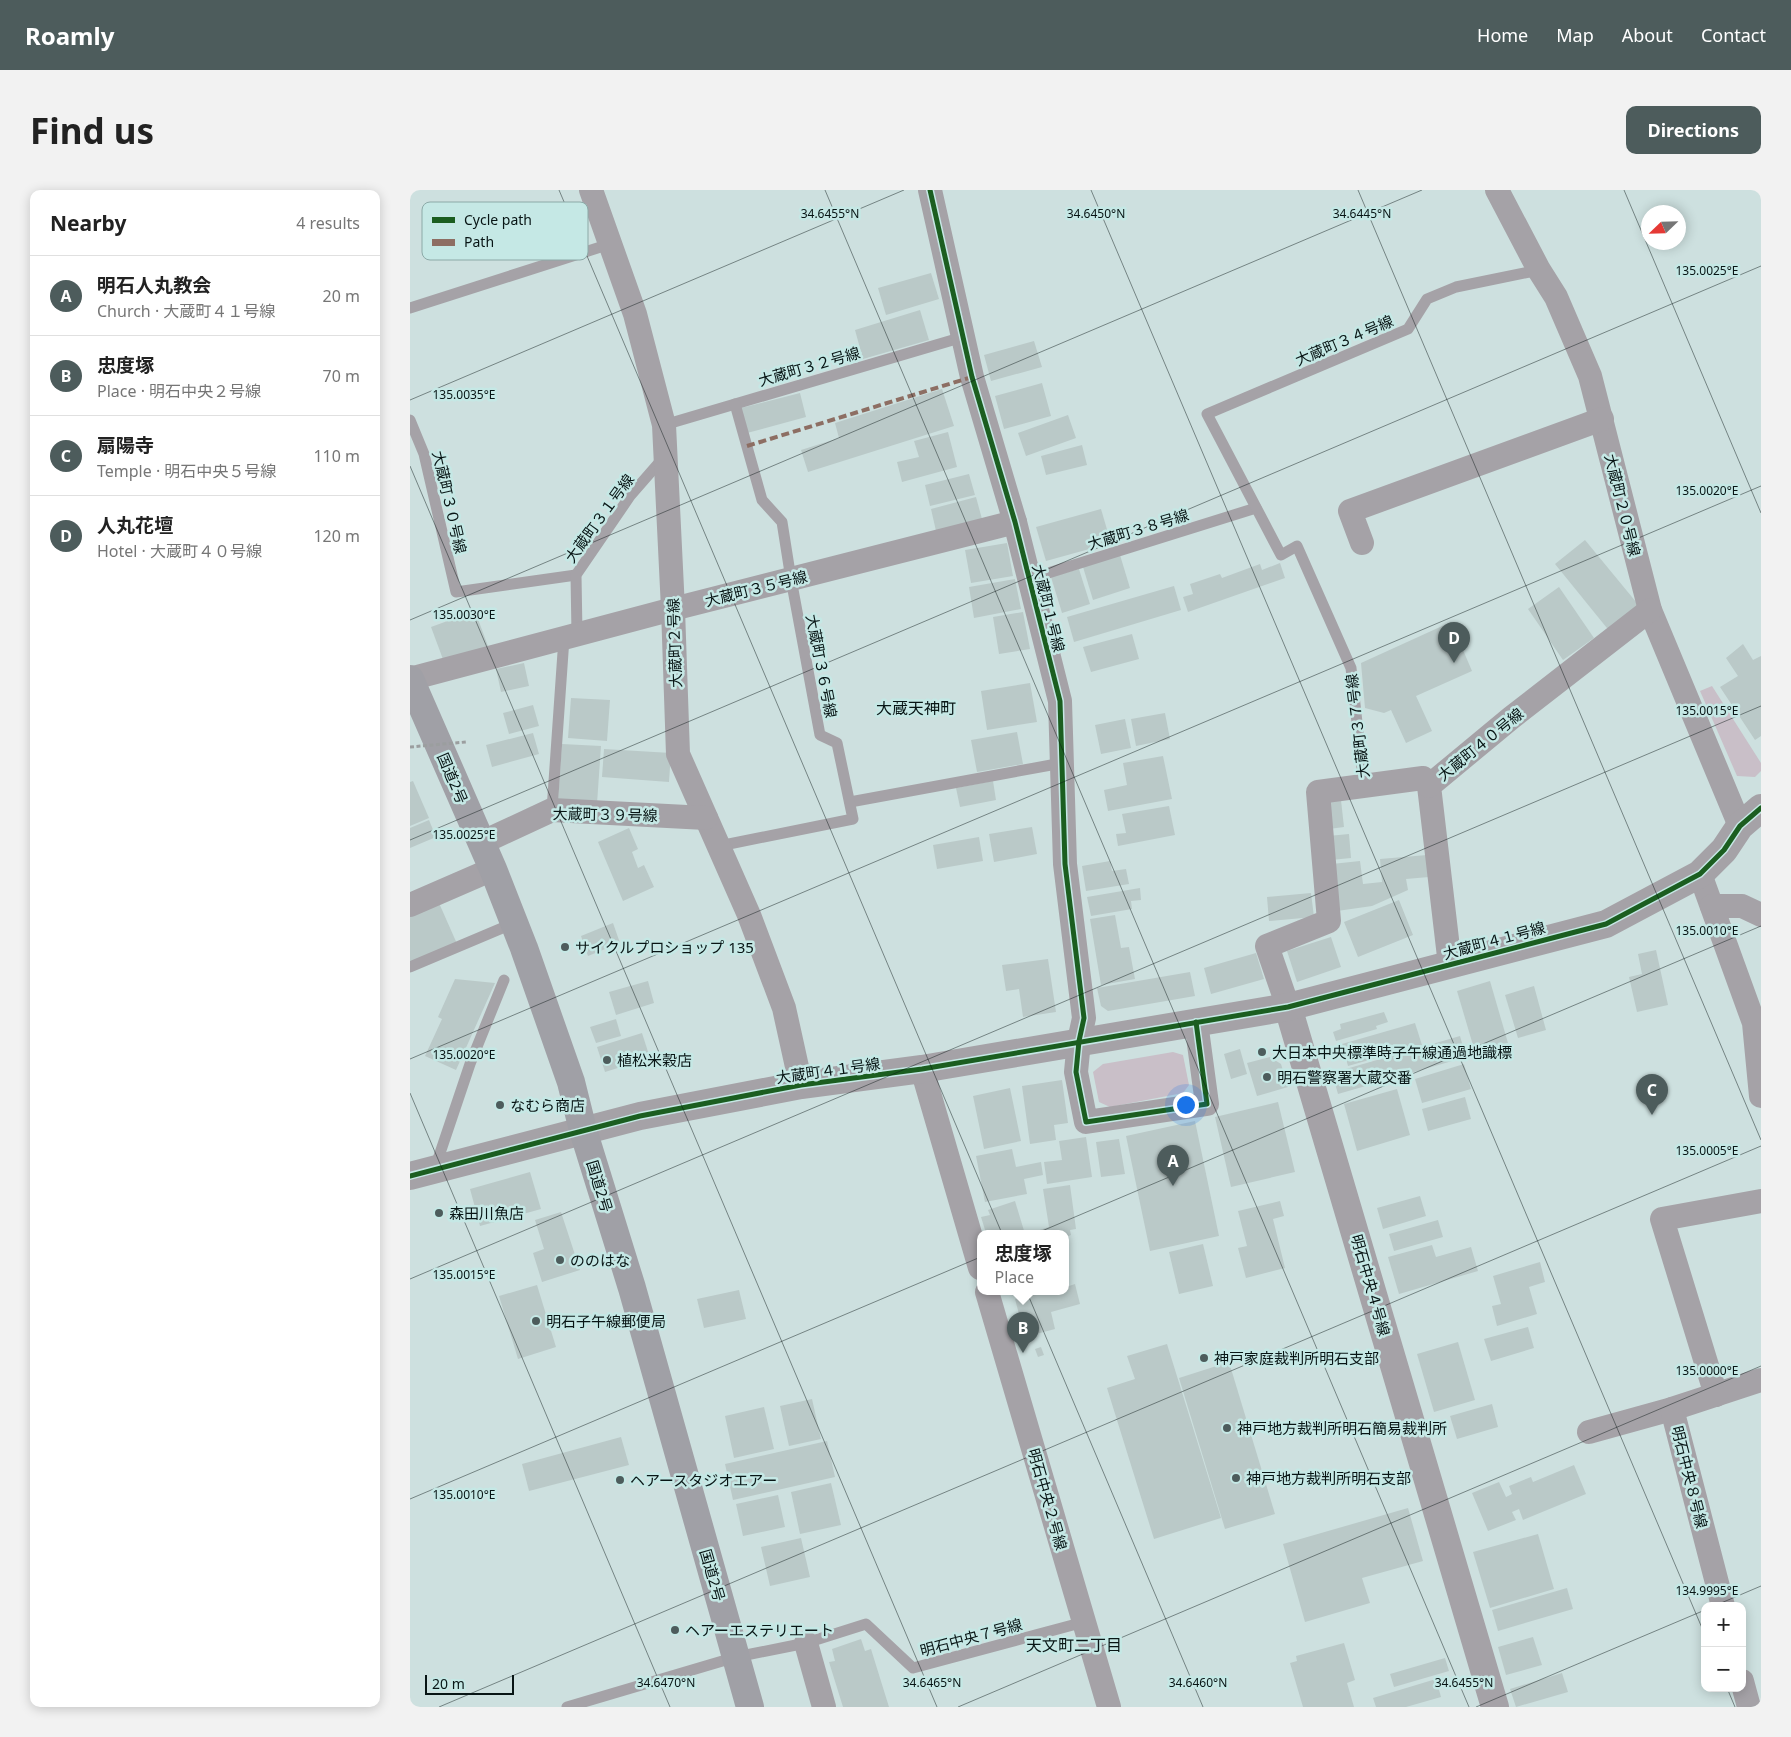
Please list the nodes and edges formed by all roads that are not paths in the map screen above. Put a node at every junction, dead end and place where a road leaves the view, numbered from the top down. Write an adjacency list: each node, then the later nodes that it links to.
1 (591, 190): 4 (street, 大蔵町２号線)
2 (930, 190): 9 (street, 大蔵町１号線)
3 (1497, 190): 7 (street, 大蔵町２０号線)
4 (610, 244): 5 (lane); 14 (street, 大蔵町２号線)
5 (588, 251)
6 (560, 260): 8 (lane)
7 (1539, 270): 11 (lane, 大蔵町３４号線); 12 (street, 大蔵町２０号線)
8 (410, 308)
9 (963, 337): 10 (lane, 大蔵町３２号線); 17 (street, 大蔵町１号線)
10 (735, 404): 14 (lane, 大蔵町３２号線); 20 (lane)
11 (1207, 414): 16 (lane, 大蔵町３７号線)
12 (1602, 419): 18 (street); 23 (street, 大蔵町２０号線)
13 (410, 420): 19 (lane, 大蔵町３０号線)
14 (664, 425): 15 (street, 大蔵町２号線)
15 (665, 456): 19 (lane, 大蔵町３１号線); 22 (street, 大蔵町２号線)
16 (1256, 508): 21 (lane, 大蔵町３８号線); 27 (lane, 大蔵町３７号線)
17 (1015, 522): 20 (street, 大蔵町３５号線); 21 (street, 大蔵町１号線)
18 (1362, 543)
19 (576, 575): 24 (lane, 大蔵町３１号線)
20 (791, 579): 22 (street, 大蔵町３５号線); 29 (lane, 大蔵町３６号線)
21 (1029, 579): 26 (street, 大蔵町１号線)
22 (673, 609): 24 (street, 大蔵町３５号線); 32 (street, 大蔵町２号線)
23 (1650, 610): 28 (street, 大蔵町４０号線); 33 (street, 大蔵町２０号線)
24 (571, 636): 25 (street, 大蔵町３５号線); 31 (lane, 大蔵町３１号線)
25 (410, 679): 34 (highway, 国道2号)
26 (1062, 763): 29 (lane); 48 (street, 大蔵町１号線)
27 (1364, 786): 28 (street); 45 (street, 大蔵町３７号線)
28 (1429, 786): 42 (street, 大蔵町４０号線)
29 (850, 802): 35 (lane, 大蔵町３６号線)
30 (1761, 808): 33 (street, 大蔵町４１号線)
31 (552, 810): 32 (street, 大蔵町３９号線); 34 (street, 大蔵町３９号線)
32 (706, 818): 35 (street, 大蔵町２号線)
33 (1740, 826): 37 (street, 大蔵町４１号線)
34 (481, 843): 36 (highway, 国道2号)
35 (719, 846): 50 (street, 大蔵町２号線)
36 (493, 870): 38 (street); 41 (highway, 国道2号)
37 (1700, 874): 39 (street); 42 (street, 大蔵町４１号線)
38 (410, 905)
39 (1712, 906): 40 (street); 47 (street)
40 (1761, 915)
41 (514, 923): 43 (lane); 52 (highway, 国道2号)
42 (1450, 965): 45 (street, 大蔵町４１号線)
43 (410, 967)
44 (504, 980): 53 (lane)
45 (1288, 1007): 46 (street, 大蔵町４１号線); 70 (street, 明石中央４号線)
46 (1196, 1022): 48 (street, 大蔵町４１号線); 48 (street)
47 (1758, 1029): 51 (street)
48 (1078, 1042): 49 (street, 大蔵町４１号線)
49 (922, 1069): 50 (street, 大蔵町４１号線); 55 (street)
50 (801, 1085): 52 (street, 大蔵町４１号線)
51 (1761, 1096)
52 (583, 1130): 53 (street, 大蔵町４１号線); 64 (highway, 国道2号)
53 (422, 1173)
54 (1761, 1201): 58 (street)
55 (977, 1258)
56 (988, 1295): 62 (street, 明石中央２号線)
57 (1761, 1380): 58 (street, 明石中央８号線)
58 (1716, 1394): 59 (street, 明石中央８号線)
59 (1672, 1409): 60 (street); 61 (street, 明石中央８号線)
60 (1589, 1432)
61 (1722, 1602)
62 (1084, 1622): 63 (lane, 明石中央７号線); 69 (street, 明石中央２号線)
63 (806, 1643): 64 (lane, 明石中央７号線); 68 (street)
64 (736, 1657): 66 (lane, 明石中央７号線); 67 (highway, 国道2号)
65 (1745, 1692): 71 (street)
66 (567, 1707)
67 (750, 1707)
68 (824, 1707)
69 (1109, 1707)
70 (1495, 1707)
71 (1749, 1707)

